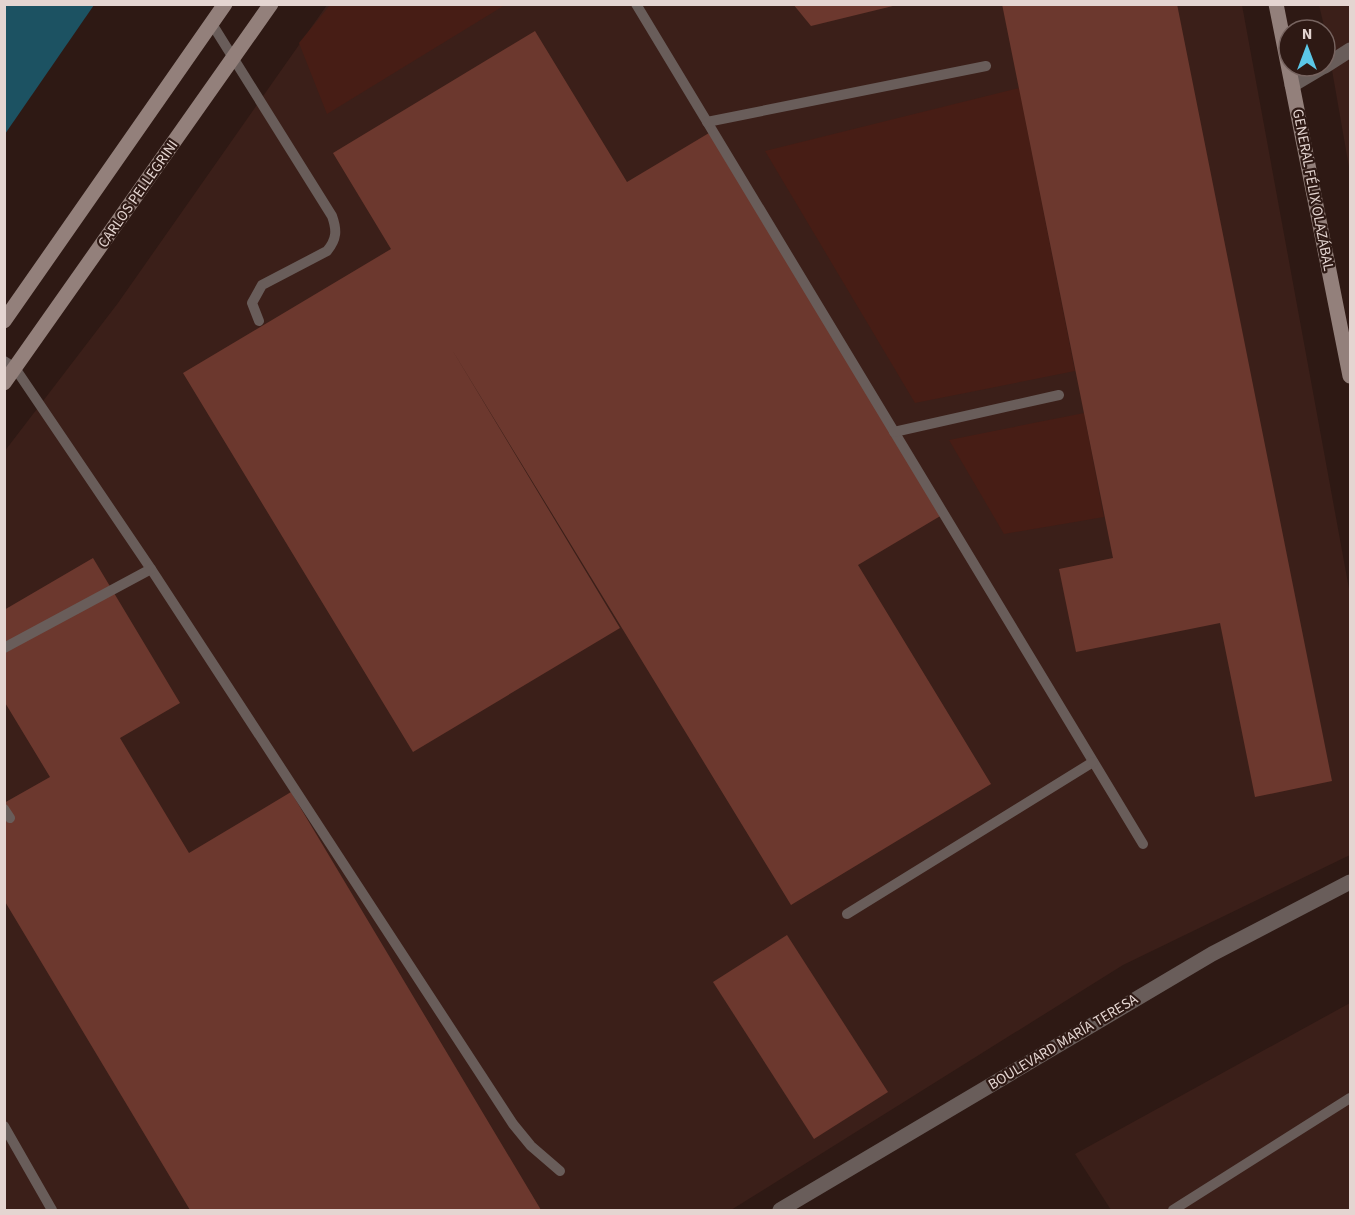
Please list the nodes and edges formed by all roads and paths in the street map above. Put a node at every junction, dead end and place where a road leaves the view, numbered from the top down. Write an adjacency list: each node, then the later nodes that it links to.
1 (225, 4): 5 (main road)
2 (271, 4): 7 (main road, CARLOS PELLEGRINI)
3 (636, 4): 12 (lane)
4 (1276, 4): 11 (main road, GENERAL FÉLIX OLAZÁBAL)
5 (212, 24): 7 (lane); 13 (main road)
6 (1350, 50): 8 (street)
7 (234, 57): 14 (lane); 15 (main road, CARLOS PELLEGRINI)
8 (1337, 58)
9 (986, 66): 12 (lane)
10 (1304, 78): 11 (street)
11 (1292, 85): 16 (main road, GENERAL FÉLIX OLAZÁBAL)
12 (707, 122): 19 (lane)
13 (4, 321)
14 (259, 321)
15 (10, 365): 17 (main road, CARLOS PELLEGRINI); 20 (lane)
16 (1350, 376)
17 (4, 383)
18 (1059, 395): 19 (lane)
19 (894, 432): 22 (lane)
20 (151, 569): 21 (lane); 28 (lane)
21 (4, 648)
22 (1093, 762): 23 (lane); 25 (lane)
23 (1143, 844)
24 (1350, 882): 30 (street, BOULEVARD MARÍA TERESA)
25 (847, 914)
26 (1350, 1098): 31 (lane)
27 (4, 1126): 29 (lane)
28 (560, 1172)
29 (52, 1210)
30 (780, 1210)
31 (1173, 1210)

